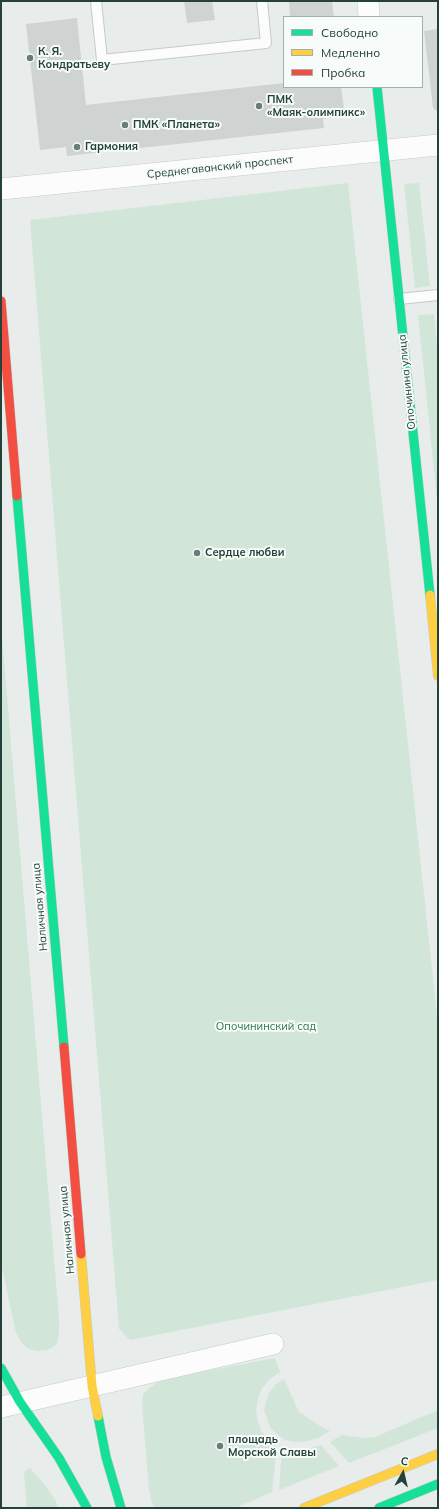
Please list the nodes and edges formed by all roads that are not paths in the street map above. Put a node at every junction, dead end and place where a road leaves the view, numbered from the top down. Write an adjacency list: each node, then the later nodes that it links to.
1 (96, 1): 2 (lane)
2 (262, 1)
3 (368, 1): 4 (street)
4 (369, 16)
5 (377, 88): 7 (main road, Опочинина улица)
6 (438, 145): 7 (street, Среднегаванский проспект)
7 (383, 150): 8 (street, Среднегаванский проспект); 10 (main road, Опочинина улица)
8 (1, 189)
9 (438, 295): 10 (lane)
10 (399, 299): 12 (main road, Опочинина улица)
11 (1, 301): 15 (main road, Наличная улица)
12 (438, 676)
13 (273, 1344): 15 (street)
14 (1, 1368): 16 (main road)
15 (92, 1386): 16 (street); 21 (main road, Наличная улица)
16 (10, 1404): 20 (main road)
17 (438, 1454): 19 (main road)
18 (438, 1484): 22 (main road)
19 (316, 1506)
20 (87, 1508)
21 (121, 1508)
22 (379, 1508)

